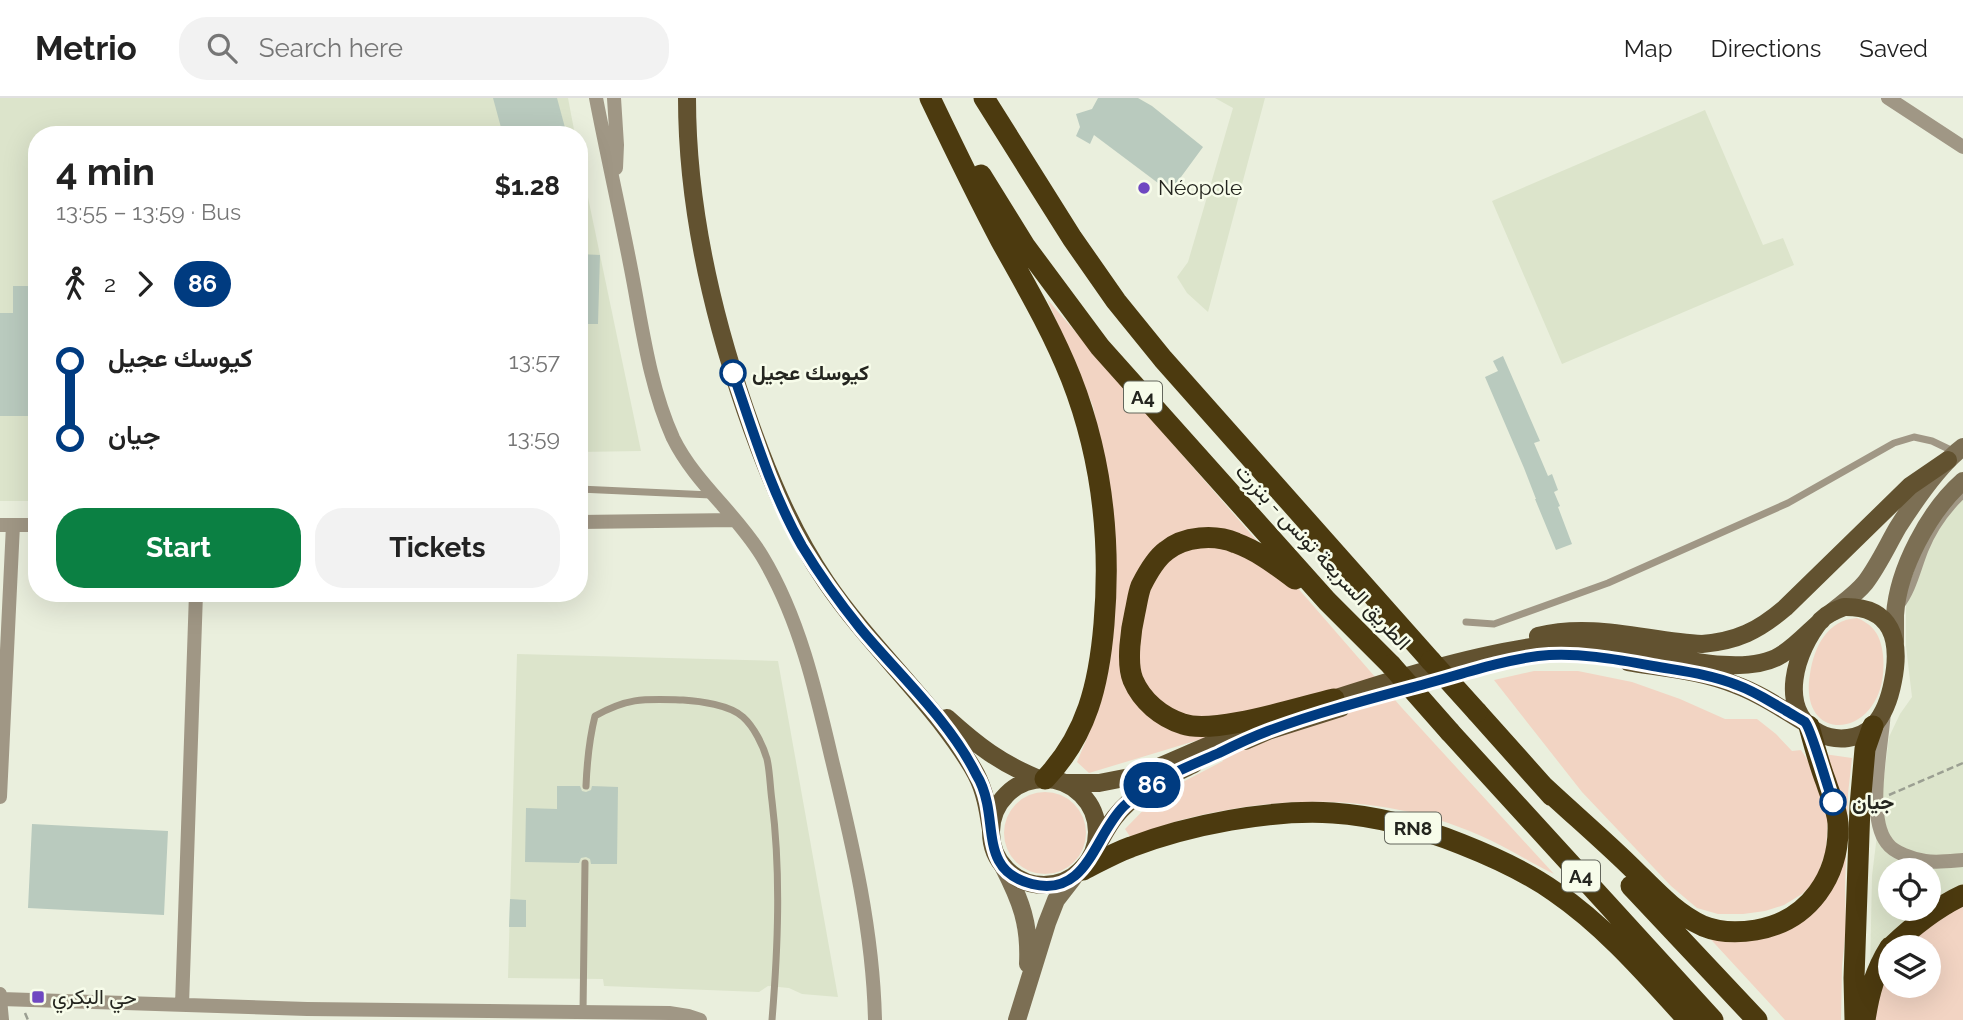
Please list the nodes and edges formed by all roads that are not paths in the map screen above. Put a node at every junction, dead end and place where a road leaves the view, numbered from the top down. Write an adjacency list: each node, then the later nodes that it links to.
1 (596, 98): 9 (street)
2 (614, 98): 9 (street)
3 (687, 98): 26 (main road)
4 (930, 98): 30 (highway)
5 (936, 98): 19 (highway, الطريق السريعة تونس - بنزرت / A4)
6 (984, 98): 32 (highway, الطريق السريعة تونس - بنزرت / A4, bridge)
7 (1888, 98): 8 (street)
8 (1963, 147)
9 (614, 183): 13 (street)
10 (1956, 453): 22 (street); 23 (lane); 25 (main road)
11 (1963, 481): 21 (street)
12 (588, 489): 13 (lane)
13 (712, 495): 15 (street)
14 (1963, 495): 21 (lane)
15 (734, 520): 16 (street); 51 (street)
16 (588, 522)
17 (7, 525): 18 (street); 33 (street)
18 (28, 525)
19 (1327, 601): 27 (highway); 54 (highway, الطريق السريعة تونس - بنزرت / A4, bridge)
20 (196, 602): 46 (street)
21 (1895, 613): 24 (street)
22 (1827, 616): 24 (main road); 25 (main road); 29 (main road)
23 (1466, 622)
24 (1895, 642): 28 (main road)
25 (1480, 657): 27 (main road)
26 (914, 687): 30 (main road); 34 (main road)
27 (1334, 699): 30 (main road)
28 (1879, 718): 29 (main road); 36 (street); 56 (highway)
29 (1806, 724): 32 (highway); 35 (main road)
30 (1049, 780): 34 (main road); 35 (main road)
31 (586, 786): 50 (lane)
32 (1543, 786): 55 (highway, الطريق السريعة تونس - بنزرت / A4)
33 (0, 797)
34 (991, 830): 38 (main road)
35 (1094, 851): 39 (main road)
36 (1963, 860)
37 (585, 863): 47 (lane)
38 (1003, 866): 39 (main road, RN8); 43 (street)
39 (1078, 874): 43 (street); 53 (highway, RN8)
40 (1963, 895): 41 (highway)
41 (1904, 935)
42 (1878, 965): 57 (highway)
43 (1026, 985): 52 (street)
44 (0, 994): 45 (street)
45 (0, 999): 46 (street); 48 (street)
46 (182, 1005): 47 (street)
47 (583, 1012): 49 (street)
48 (2, 1020)
49 (700, 1020)
50 (772, 1020)
51 (875, 1020)
52 (1017, 1020)
53 (1688, 1020)
54 (1713, 1020)
55 (1757, 1020)
56 (1855, 1020)
57 (1865, 1020)

